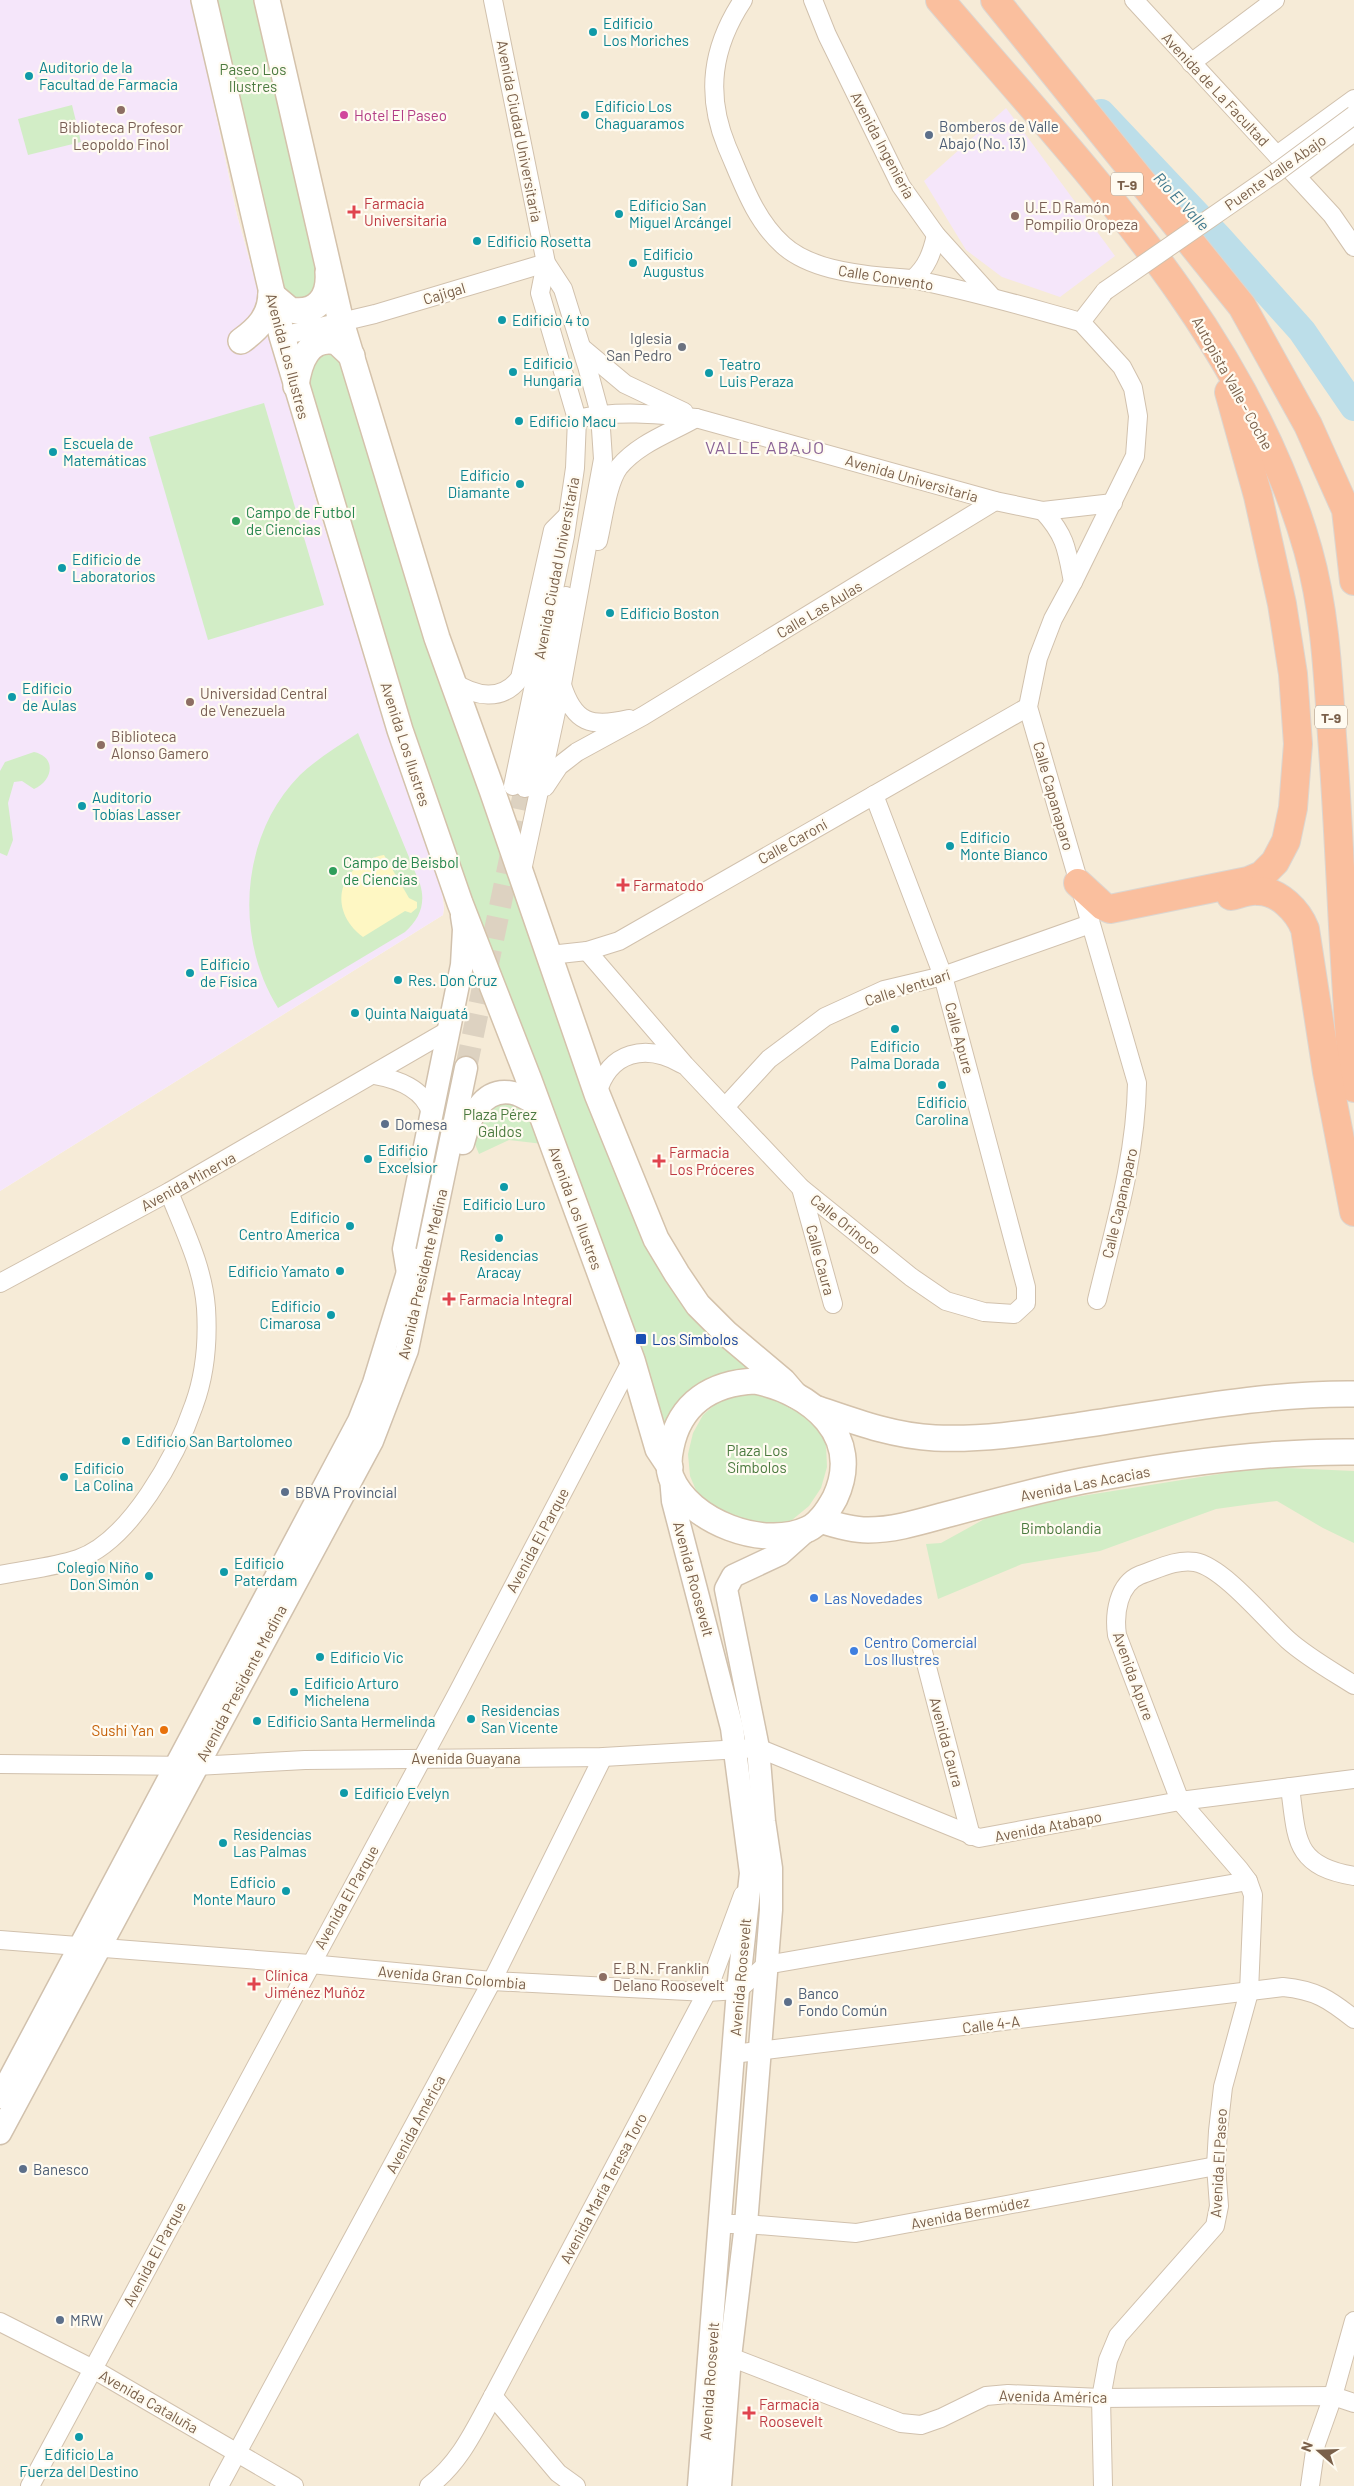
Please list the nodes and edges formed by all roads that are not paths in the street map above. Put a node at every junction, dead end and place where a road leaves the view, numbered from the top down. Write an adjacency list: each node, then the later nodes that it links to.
1 (204, 0): 22 (main road, Avenida Los Ilustres)
2 (267, 0): 20 (main road)
3 (493, 0): 19 (street, Avenida Ciudad Universitaria)
4 (743, 0): 21 (street, Calle Convento)
5 (813, 0): 17 (street, Avenida Ingeniería)
6 (940, 0): 30 (highway, Autopista Valle - Coche / T-9)
7 (976, 0): 31 (highway, Autopista Valle - Coche / T-9)
8 (995, 0): 31 (highway, Autopista Valle - Coche / T-9)
9 (1134, 0): 11 (street, Avenida de La Facultad)
10 (1275, 0): 11 (street)
11 (1191, 63): 15 (street, Avenida de La Facultad)
12 (1354, 100): 15 (street)
13 (1354, 116): 25 (street, Puente Valle Abajo, bridge)
14 (1354, 132): 16 (street)
15 (1278, 155): 16 (street, Avenida de La Facultad)
16 (1297, 176): 18 (street, Avenida de La Facultad)
17 (936, 235): 21 (street); 23 (street, Avenida Ingeniería)
18 (1354, 247)
19 (546, 263): 24 (street, Cajigal); 28 (street, Avenida Ciudad Universitaria); 35 (street, Avenida Ciudad Universitaria)
20 (328, 267): 22 (main road); 24 (main road)
21 (913, 279): 23 (street, Calle Convento)
22 (271, 294): 26 (main road, Avenida Los Ilustres); 27 (main road)
23 (992, 297): 25 (street)
24 (340, 322): 26 (street, Cajigal); 29 (main road)
25 (1080, 322): 37 (street, Calle Capanaparo)
26 (282, 336): 32 (main road, Avenida Los Ilustres)
27 (241, 341)
28 (581, 347): 33 (street, Avenida Ciudad Universitaria); 34 (street)
29 (352, 356): 32 (main road); 43 (main road)
30 (1227, 366): 50 (highway); 60 (highway, Autopista Valle - Coche / T-9)
31 (1277, 369): 40 (highway, Autopista Valle - Coche / T-9)
32 (296, 386): 51 (main road, Avenida Los Ilustres)
33 (600, 414): 34 (street, Avenida Universitaria); 35 (street, Avenida Universitaria); 44 (street, Avenida Ciudad Universitaria); 47 (street, Avenida Ciudad Universitaria)
34 (696, 418): 36 (street, Avenida Universitaria); 44 (street, Avenida Ciudad Universitaria)
35 (577, 419): 39 (street, Avenida Ciudad Universitaria)
36 (995, 501): 38 (street, Avenida Universitaria); 46 (street, Calle Las Aulas)
37 (1113, 503): 38 (street, Avenida Universitaria); 42 (street, Calle Capanaparo)
38 (1043, 510): 42 (street)
39 (567, 516): 43 (street); 47 (street, Avenida Ciudad Universitaria)
40 (1350, 517): 41 (highway, Autopista Valle - Coche / T-9)
41 (1354, 581)
42 (1073, 582): 45 (street, Calle Capanaparo)
43 (452, 682): 49 (main road)
44 (562, 684): 46 (street, Calle Las Aulas); 47 (street, Avenida Ciudad Universitaria)
45 (1028, 707): 48 (street, Calle Caroní); 50 (street, Calle Capanaparo)
46 (643, 716): 47 (street, Calle Las Aulas)
47 (526, 791): 49 (street, Avenida Ciudad Universitaria)
48 (874, 796): 53 (street, Calle Caroní); 55 (street, Calle Apure)
49 (521, 876): 54 (main road)
50 (1078, 883): 52 (street, Calle Capanaparo)
51 (460, 902): 56 (street); 62 (main road, Avenida Los Ilustres)
52 (1090, 924): 55 (street, Calle Ventuarí); 67 (highway); 71 (street, Calle Capanaparo)
53 (587, 950): 54 (street, Calle Caroní); 57 (street, Calle Orinoco)
54 (550, 955): 61 (main road)
55 (943, 976): 63 (street, Calle Ventuarí); 70 (street, Calle Apure)
56 (448, 1030): 59 (street, Avenida Minerva); 64 (street)
57 (685, 1065): 61 (street, Calle Orinoco); 63 (street, Calle Orinoco)
58 (460, 1067): 68 (street, Avenida Presidente Medina)
59 (374, 1075): 64 (street); 66 (street, Avenida Minerva)
60 (1354, 1088)
61 (597, 1094): 75 (main road)
62 (538, 1105): 68 (street); 73 (main road, Avenida Los Ilustres)
63 (726, 1107): 65 (street, Calle Orinoco)
64 (430, 1113): 68 (street)
65 (801, 1188): 70 (street, Calle Orinoco); 72 (street, Calle Caura)
66 (170, 1192): 69 (street, Avenida Minerva); 80 (street)
67 (1354, 1212)
68 (415, 1274): 87 (street, Avenida Presidente Medina)
69 (0, 1283)
70 (1026, 1287)
71 (1097, 1300)
72 (833, 1304)
73 (632, 1360): 78 (main road, Avenida Los Ilustres); 85 (street, Avenida El Parque)
74 (1354, 1394): 76 (main road)
75 (795, 1395): 76 (main road); 78 (main road)
76 (818, 1409): 79 (main road)
77 (1354, 1452): 79 (main road, Avenida Las Acacias)
78 (670, 1472): 79 (main road); 83 (street, Avenida Roosevelt)
79 (814, 1525): 83 (street, Avenida Roosevelt)
80 (0, 1575)
81 (922, 1648): 91 (street, Avenida Caura)
82 (1354, 1685): 90 (street, Avenida Apure)
83 (747, 1750): 84 (street, Avenida Guayana); 91 (street, Avenida Atabapo); 92 (street, Avenida Roosevelt); 98 (street, Avenida Roosevelt)
84 (603, 1757): 85 (street, Avenida Guayana); 99 (street, Avenida América)
85 (422, 1758): 87 (street, Avenida Guayana); 97 (street, Avenida El Parque)
86 (0, 1764): 87 (street, Avenida Guayana)
87 (186, 1766): 96 (street, Avenida Presidente Medina)
88 (1354, 1778): 89 (street, Avenida Atabapo)
89 (1290, 1787): 90 (street, Avenida Atabapo); 93 (street)
90 (1180, 1801): 91 (street, Avenida Atabapo); 94 (street, Avenida El Paseo)
91 (971, 1836)
92 (751, 1874): 100 (street, Avenida Roosevelt); 101 (street, Avenida María Teresa Toro)
93 (1354, 1876)
94 (1248, 1881): 98 (street); 102 (street, Avenida El Paseo)
95 (0, 1940): 96 (street, Avenida Gran Colombia)
96 (90, 1947): 97 (street, Avenida Gran Colombia); 106 (street, Avenida Presidente Medina); 107 (street, Avenida Presidente Medina)
97 (310, 1964): 99 (street, Avenida Gran Colombia); 114 (street, Avenida El Parque)
98 (766, 1965): 100 (street); 104 (street, Avenida Roosevelt)
99 (492, 1982): 101 (street, Avenida Gran Colombia); 119 (street, Avenida América)
100 (738, 1990): 101 (street, Avenida Gran Colombia); 105 (street, Avenida Roosevelt)
101 (708, 1992): 115 (street, Avenida María Teresa Toro)
102 (1249, 1992): 103 (street, Calle 4-A); 104 (street, Calle 4-A); 108 (street, Avenida El Paseo)
103 (1354, 2019)
104 (758, 2052): 105 (street, Calle 4-A); 110 (street, Avenida Roosevelt)
105 (733, 2054): 109 (street, Avenida Roosevelt)
106 (0, 2097)
107 (0, 2132)
108 (1216, 2166): 110 (street, Avenida Bermúdez); 117 (street, Avenida El Paseo)
109 (721, 2224): 110 (street, Avenida Bermúdez); 113 (street, Avenida Roosevelt)
110 (746, 2224): 113 (street, Avenida Roosevelt)
111 (1354, 2321): 116 (street)
112 (0, 2322): 114 (street, Avenida Cataluña)
113 (721, 2354): 117 (street, Avenida América); 125 (street, Avenida Roosevelt); 126 (street, Avenida Roosevelt)
114 (93, 2369): 119 (street, Avenida Cataluña); 120 (street, Avenida El Parque)
115 (493, 2396): 123 (street, Avenida María Teresa Toro); 124 (street)
116 (1333, 2396): 117 (street, Avenida América); 118 (street, Avenida América); 128 (street)
117 (1101, 2398): 127 (street, Avenida El Paseo)
118 (1354, 2403)
119 (237, 2452): 121 (street, Avenida América); 122 (street, Avenida Cataluña)
120 (30, 2486)
121 (219, 2486)
122 (294, 2486)
123 (429, 2486)
124 (576, 2486)
125 (699, 2486)
126 (720, 2486)
127 (1103, 2486)
128 (1310, 2486)

